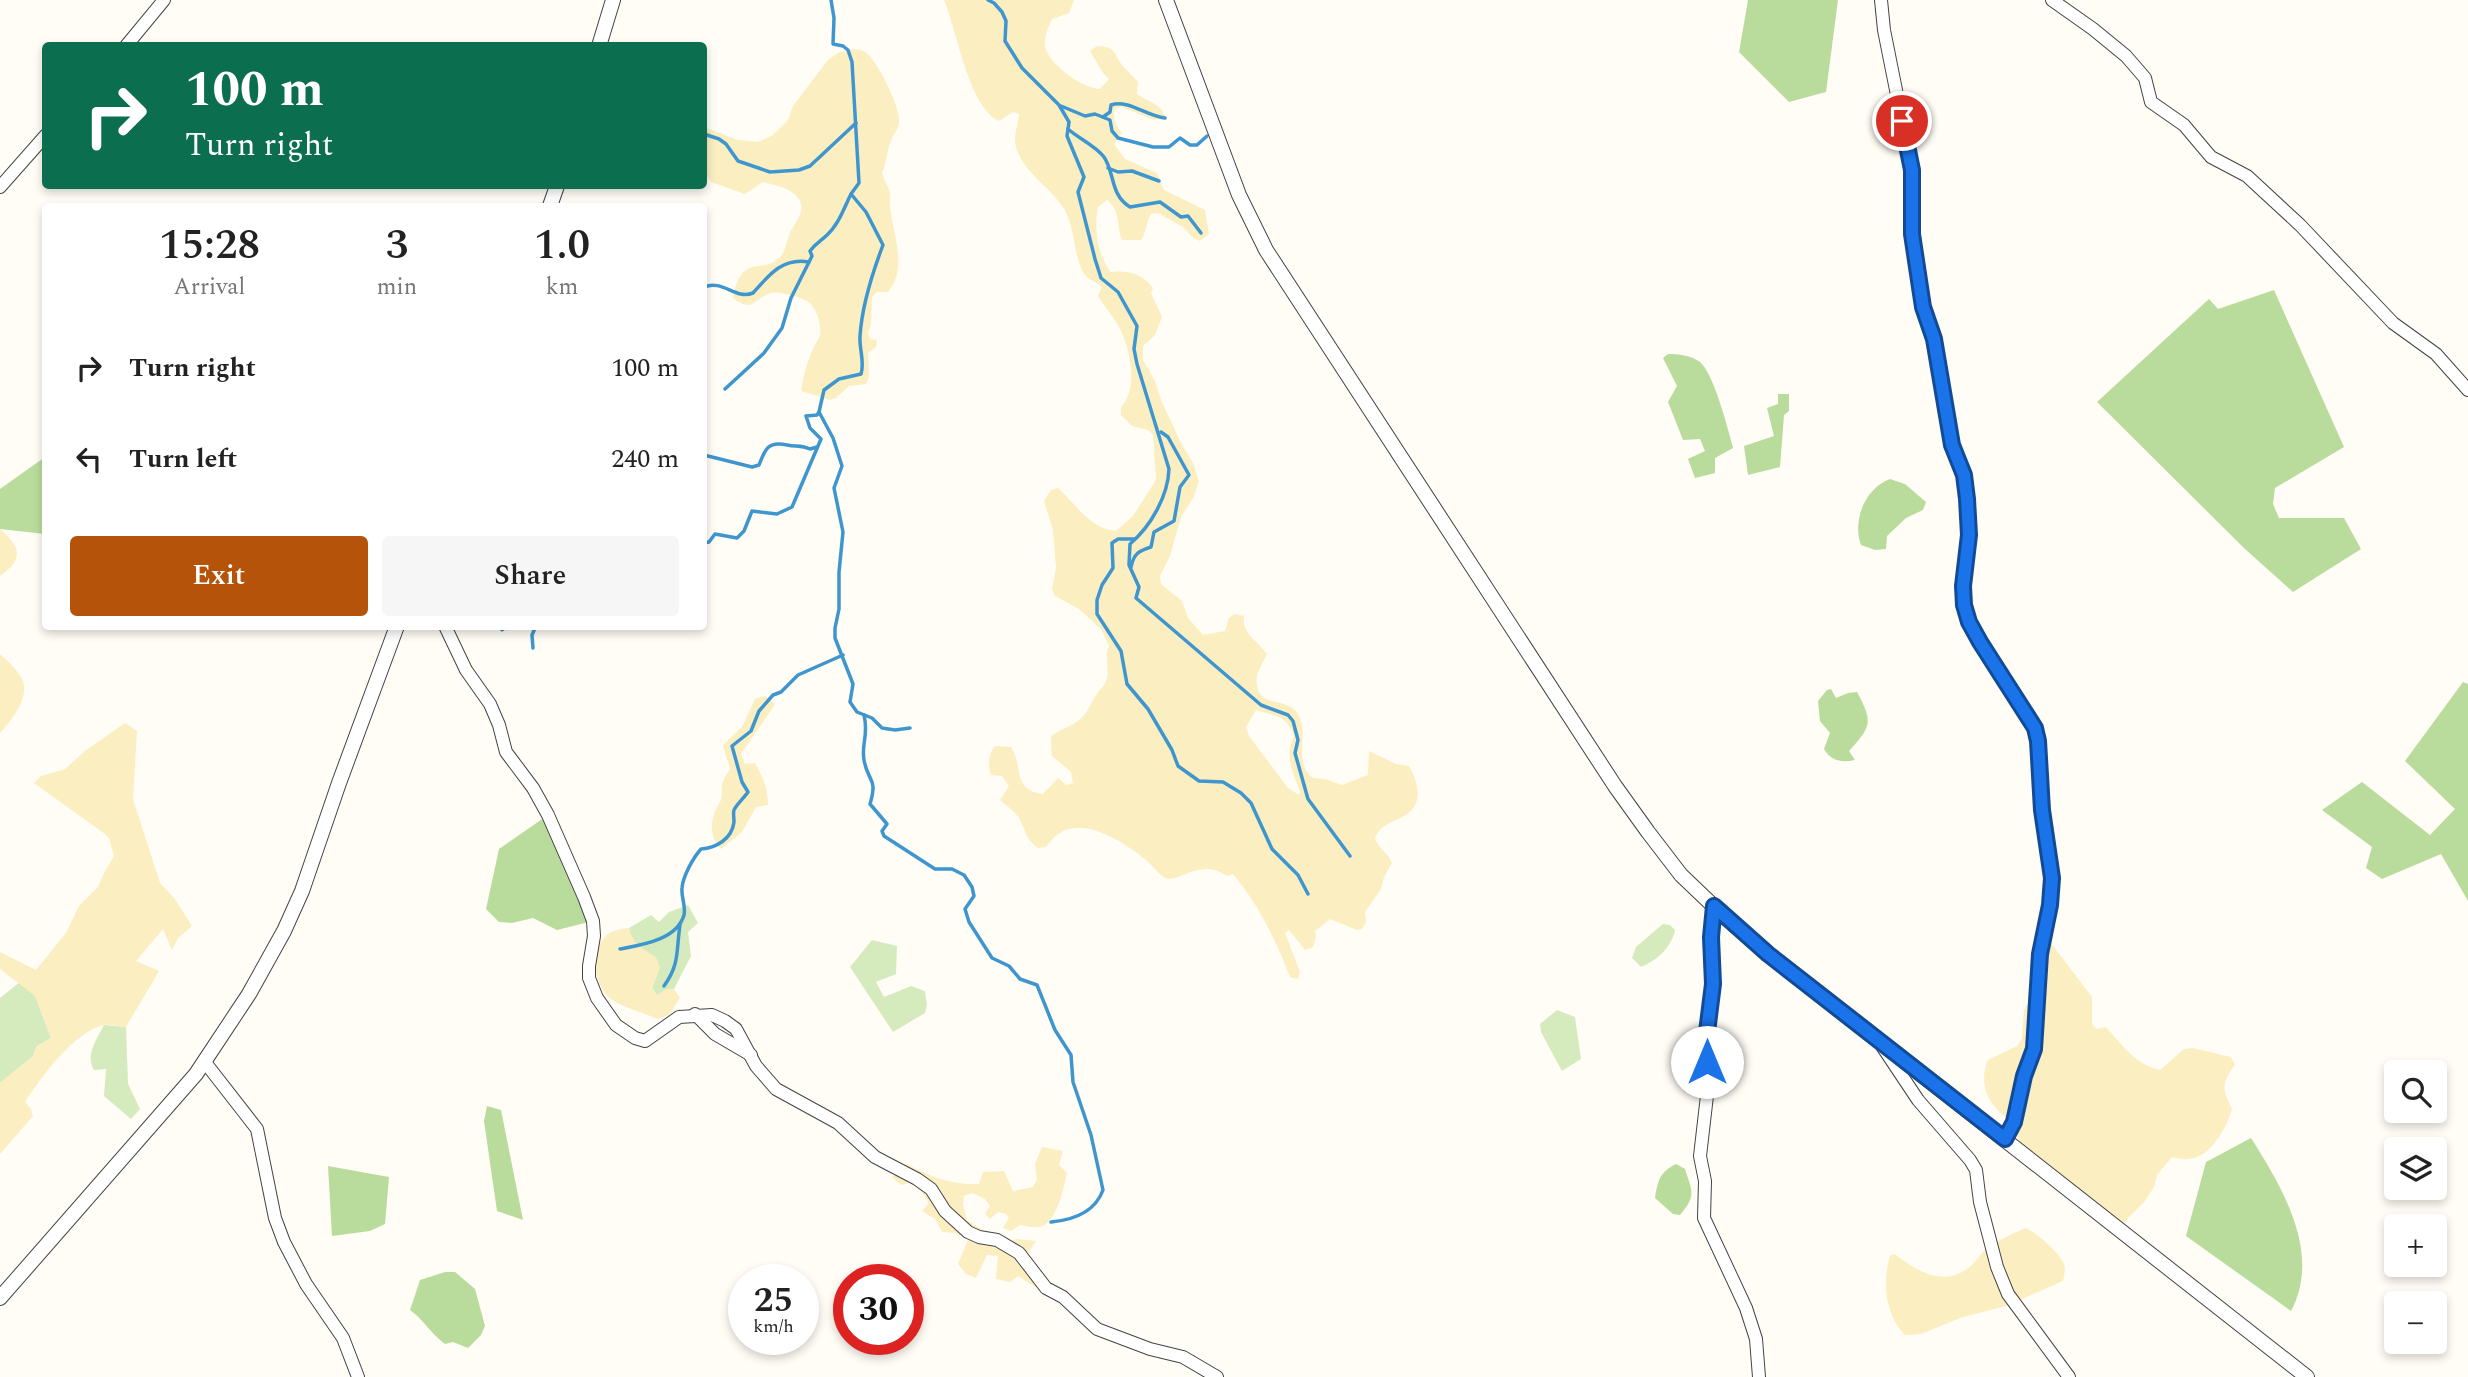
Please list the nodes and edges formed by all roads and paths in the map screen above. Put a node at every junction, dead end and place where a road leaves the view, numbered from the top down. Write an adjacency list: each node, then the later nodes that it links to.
1 (164, 0): 6 (street)
2 (613, 0): 7 (street)
3 (1166, 0): 13 (street)
4 (1881, 0): 16 (street)
5 (2053, 1): 10 (street)
6 (130, 42)
7 (601, 42)
8 (42, 140): 9 (street)
9 (0, 187)
10 (2468, 390)
11 (395, 630): 15 (street)
12 (447, 630): 19 (street)
13 (1714, 906): 14 (street); 20 (street)
14 (1877, 1038): 16 (street); 21 (street)
15 (204, 1061): 17 (street); 18 (street)
16 (2005, 1139): 22 (street)
17 (0, 1298)
18 (358, 1377)
19 (1217, 1377)
20 (1759, 1377)
21 (2069, 1377)
22 (2307, 1377)

